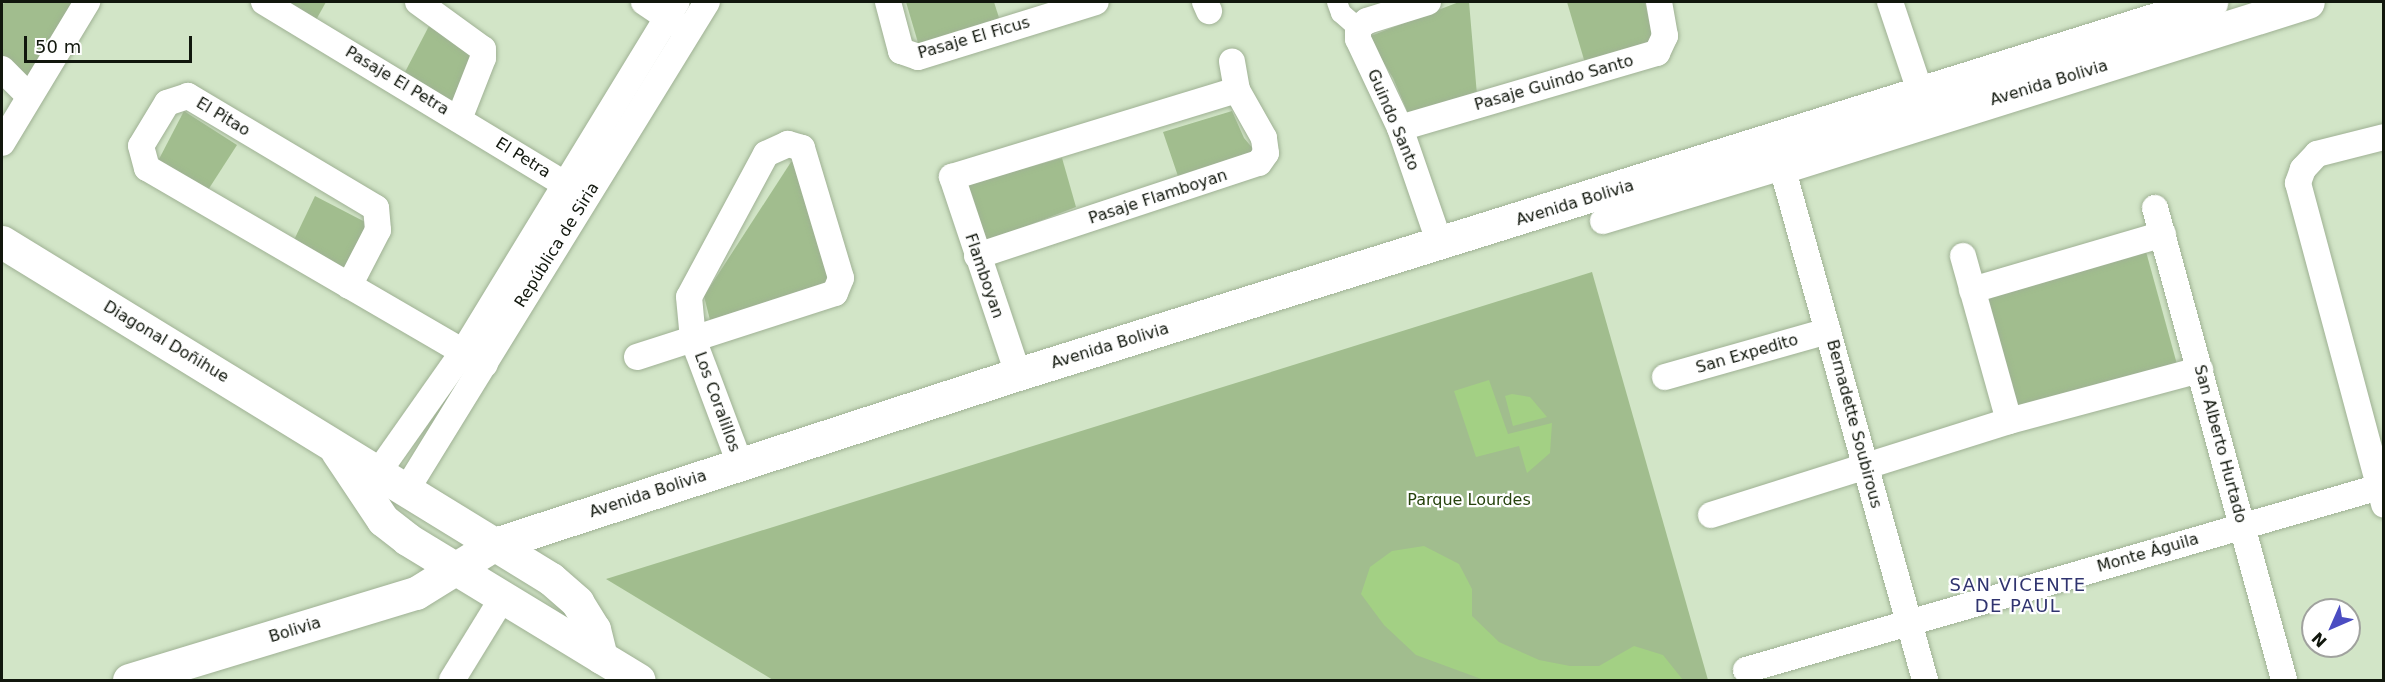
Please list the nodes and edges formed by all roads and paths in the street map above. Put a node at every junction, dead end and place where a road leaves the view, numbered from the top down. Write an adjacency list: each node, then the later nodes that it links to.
1 (87, 2): 21 (street)
2 (264, 2): 23 (street, Pasaje El Petra)
3 (418, 2): 23 (street, Pasaje El Petra)
4 (644, 2): 14 (street)
5 (707, 2): 17 (street, República de Siria)
6 (888, 2): 7 (street, Pasaje El Ficus)
7 (1096, 2)
8 (1337, 2): 16 (street, Guindo Santo)
9 (1428, 2): 16 (street)
10 (1659, 2): 24 (street, Pasaje Guindo Santo)
11 (1890, 2): 22 (street)
12 (2211, 2): 22 (street, Avenida Bolivia)
13 (2308, 2): 15 (street, Avenida Bolivia)
14 (672, 9): 17 (street); 28 (street, República de Siria)
15 (2252, 10): 22 (street, Avenida Bolivia)
16 (1358, 28): 24 (street, Guindo Santo)
17 (688, 32): 28 (street, República de Siria)
18 (1232, 60): 20 (street, Pasaje Flamboyan)
19 (2, 69): 21 (street)
20 (1237, 90): 34 (street, Pasaje Flamboyan); 34 (street, Flamboyan)
21 (29, 96): 26 (street)
22 (1925, 107): 27 (street, Avenida Bolivia)
23 (459, 119): 28 (street, El Petra)
24 (1400, 128): 33 (street, Guindo Santo)
25 (2384, 137): 51 (street)
26 (2, 143)
27 (1777, 154): 30 (street); 33 (street, Avenida Bolivia); 38 (street, Bernadette Soubirous)
28 (576, 191): 41 (street, República de Siria)
29 (2155, 208): 31 (street, San Alberto Hurtado)
30 (1604, 221)
31 (2163, 234): 37 (street); 42 (street, San Alberto Hurtado)
32 (2, 242): 46 (street, Diagonal Doñihue)
33 (1440, 244): 43 (street, Avenida Bolivia)
34 (977, 256): 43 (street, Flamboyan)
35 (1963, 256): 37 (street)
36 (349, 286): 36 (street, El Pitao); 41 (street, El Pitao)
37 (1972, 290): 45 (street)
38 (1828, 331): 44 (street, San Expedito); 48 (street, Bernadette Soubirous)
39 (693, 339): 39 (street, Los Coralillos); 40 (street); 47 (street, Los Coralillos)
40 (637, 357)
41 (474, 358): 49 (street, República de Siria); 50 (street, República de Siria)
42 (2200, 370): 45 (street); 53 (street, San Alberto Hurtado)
43 (1018, 374): 47 (street, Avenida Bolivia)
44 (1665, 377)
45 (2009, 421): 48 (street)
46 (331, 442): 49 (street, Diagonal Doñihue); 55 (street, Diagonal Doñihue)
47 (740, 464): 54 (street, Avenida Bolivia)
48 (1865, 467): 52 (street); 57 (street, Bernadette Soubirous)
49 (379, 471): 50 (street, Diagonal Doñihue)
50 (407, 489): 54 (street, Diagonal Doñihue)
51 (2381, 496): 53 (street, Monte Águila)
52 (1711, 515)
53 (2242, 526): 57 (street, Monte Águila); 61 (street, San Alberto Hurtado)
54 (495, 544): 55 (street, Avenida Bolivia); 59 (street, Diagonal Doñihue)
55 (456, 569): 56 (street, Diagonal Doñihue); 60 (street, Bolivia)
56 (503, 597): 59 (street, Diagonal Doñihue); 63 (street)
57 (1909, 621): 58 (street, Monte Águila); 64 (street, Bernadette Soubirous)
58 (1746, 670)
59 (615, 671)
60 (178, 673): 62 (street, Bolivia)
61 (2278, 679)
62 (129, 681)
63 (452, 681)
64 (1925, 681)

